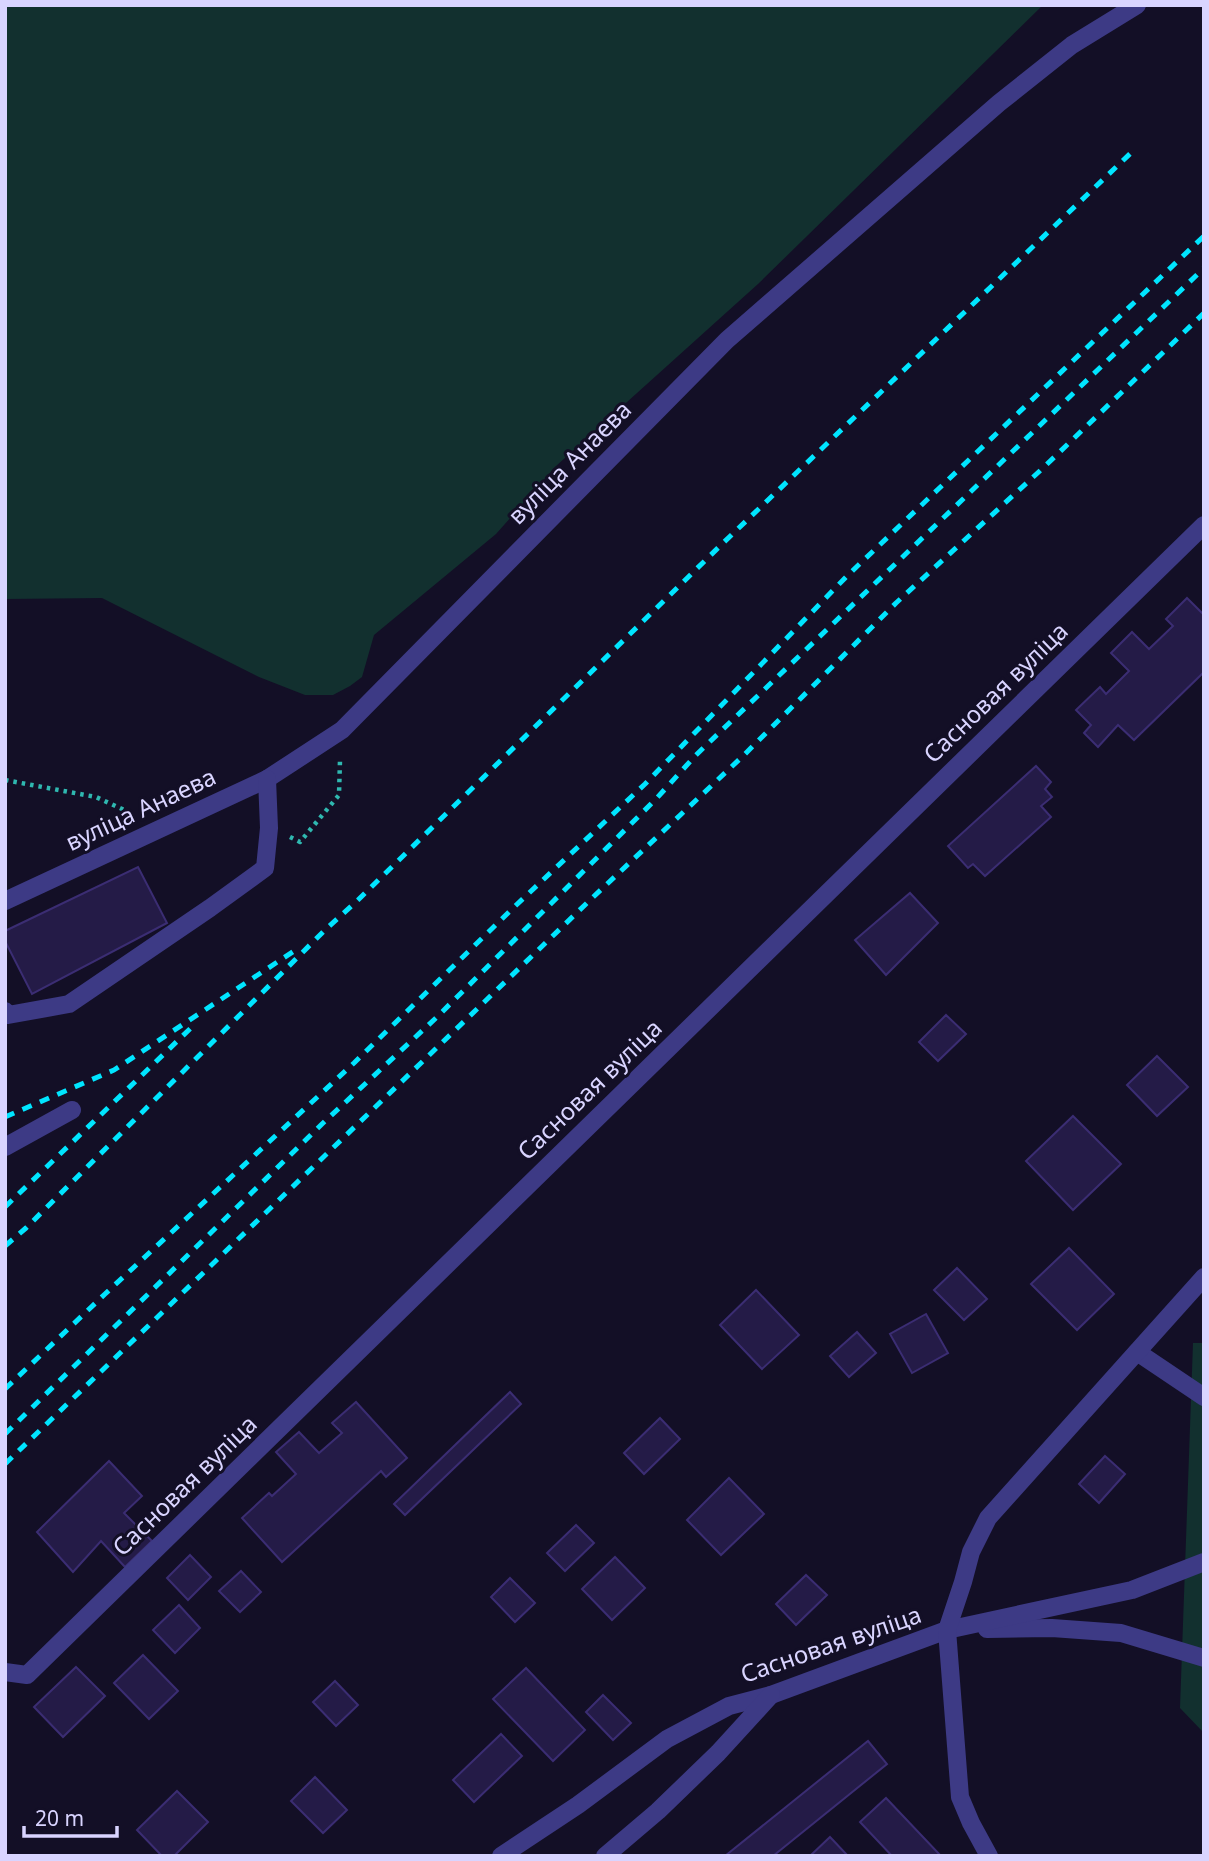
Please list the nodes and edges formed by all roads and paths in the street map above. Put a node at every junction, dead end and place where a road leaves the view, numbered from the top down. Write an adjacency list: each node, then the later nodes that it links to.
1 (1137, 5): 3 (street, вуліца Анаева)
2 (1204, 524): 18 (street, Сасновая вуліца)
3 (342, 730): 4 (street, вуліца Анаева); 7 (path)
4 (267, 779): 6 (street, вуліца Анаева); 7 (street)
5 (5, 780): 6 (path)
6 (164, 828): 8 (street, вуліца Анаева)
7 (269, 828): 9 (street)
8 (5, 901)
9 (5, 1011)
10 (72, 1110): 11 (street)
11 (5, 1147)
12 (1204, 1277): 13 (street, Сасновая вуліца)
13 (1137, 1352): 14 (street); 16 (street, Сасновая вуліца)
14 (1204, 1397)
15 (1204, 1562): 16 (street)
16 (947, 1630): 17 (street); 19 (street, Сасновая вуліца); 22 (street)
17 (1204, 1658)
18 (5, 1672)
19 (771, 1695): 20 (street, Сасновая вуліца); 21 (street)
20 (501, 1856)
21 (605, 1856)
22 (989, 1856)

